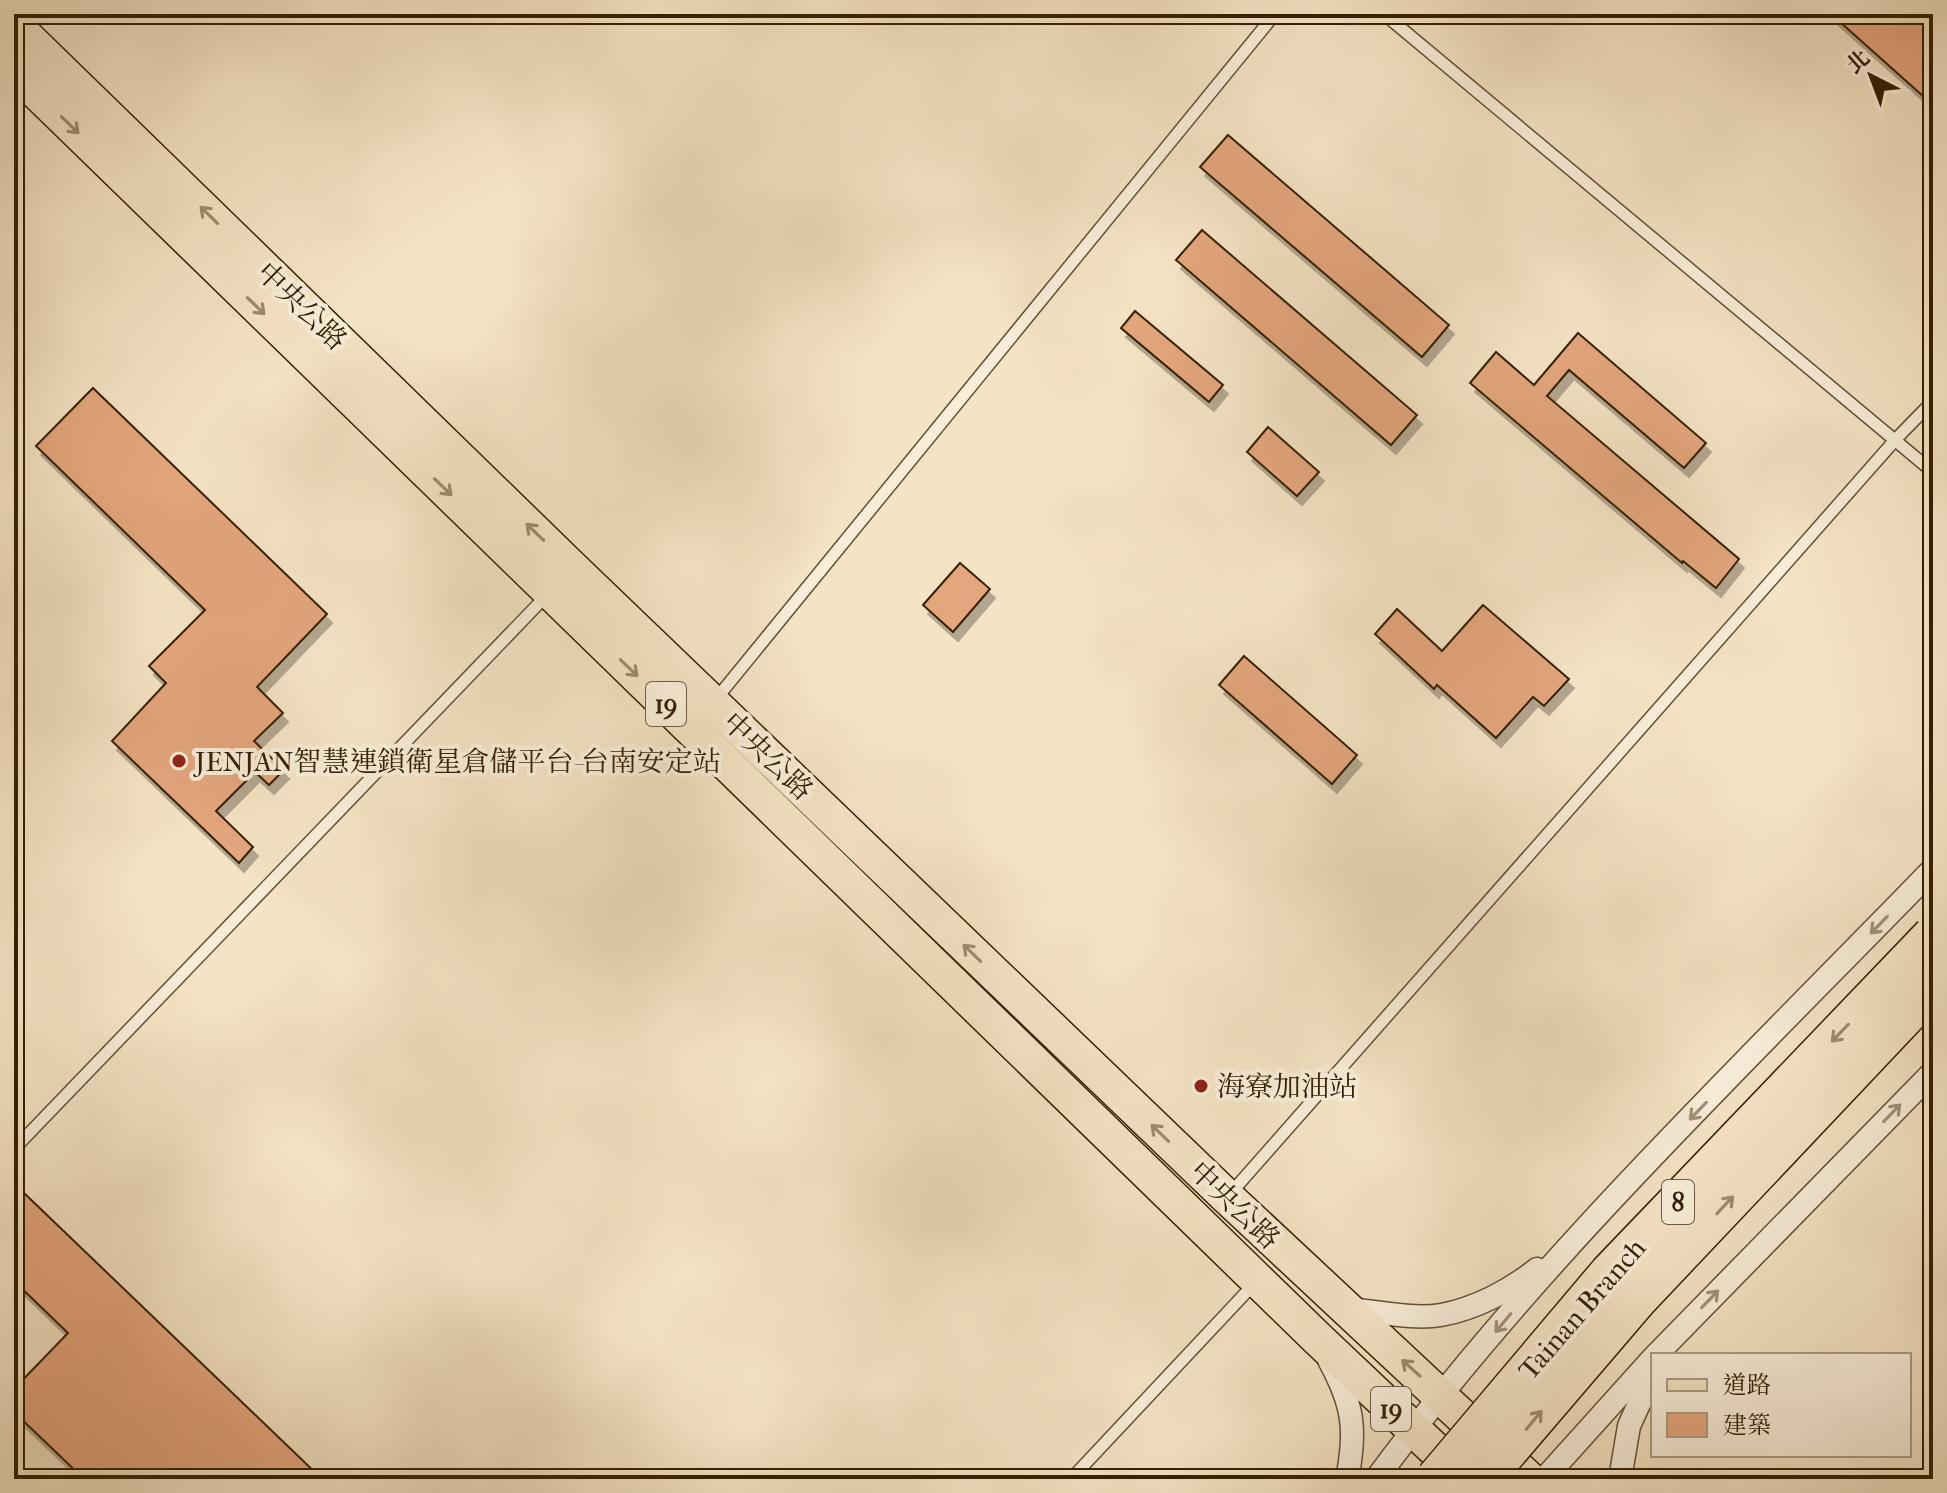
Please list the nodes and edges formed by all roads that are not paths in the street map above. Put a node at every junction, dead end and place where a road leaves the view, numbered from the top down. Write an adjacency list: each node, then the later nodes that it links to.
1 (1275, 14): 9 (lane)
2 (1384, 14): 6 (lane)
3 (14, 25): 8 (main road, 中央公路 / 19, one-way to 3)
4 (14, 70): 8 (main road, 中央公路 / 19, one-way to 8)
5 (1933, 401): 6 (lane)
6 (1896, 439): 7 (lane); 15 (lane)
7 (1933, 472)
8 (562, 580): 9 (main road, 中央公路 / 19); 14 (lane); 17 (main road, 中央公路 / 19, one-way to 17)
9 (713, 703): 15 (main road, 中央公路 / 19, one-way to 9)
10 (1933, 869): 16 (street, one-way to 16)
11 (1933, 936): 28 (highway, Tainan Branch / 8, one-way to 28, bridge)
12 (1933, 986): 30 (highway, Tainan Branch / 8, one-way to 12, bridge)
13 (1933, 1072): 20 (street, one-way to 13)
14 (14, 1149)
15 (1227, 1197): 18 (main road, 中央公路 / 19)
16 (1572, 1241): 18 (street); 23 (street, one-way to 23)
17 (1258, 1280): 19 (main road, 中央公路 / 19); 25 (lane)
18 (1345, 1309): 23 (main road, 中央公路 / 19, one-way to 18)
19 (1317, 1338): 24 (main road, 中央公路 / 19); 26 (street)
20 (1659, 1353)
21 (1651, 1362): 32 (street)
22 (1651, 1377): 33 (street)
23 (1442, 1396): 24 (street); 31 (main road, 中央公路 / 19)
24 (1413, 1430): 27 (street); 29 (main road, 中央公路 / 19)
25 (1071, 1479)
26 (1347, 1479)
27 (1376, 1479)
28 (1436, 1479)
29 (1466, 1479)
30 (1483, 1479)
31 (1529, 1479)
32 (1544, 1479)
33 (1620, 1479)

